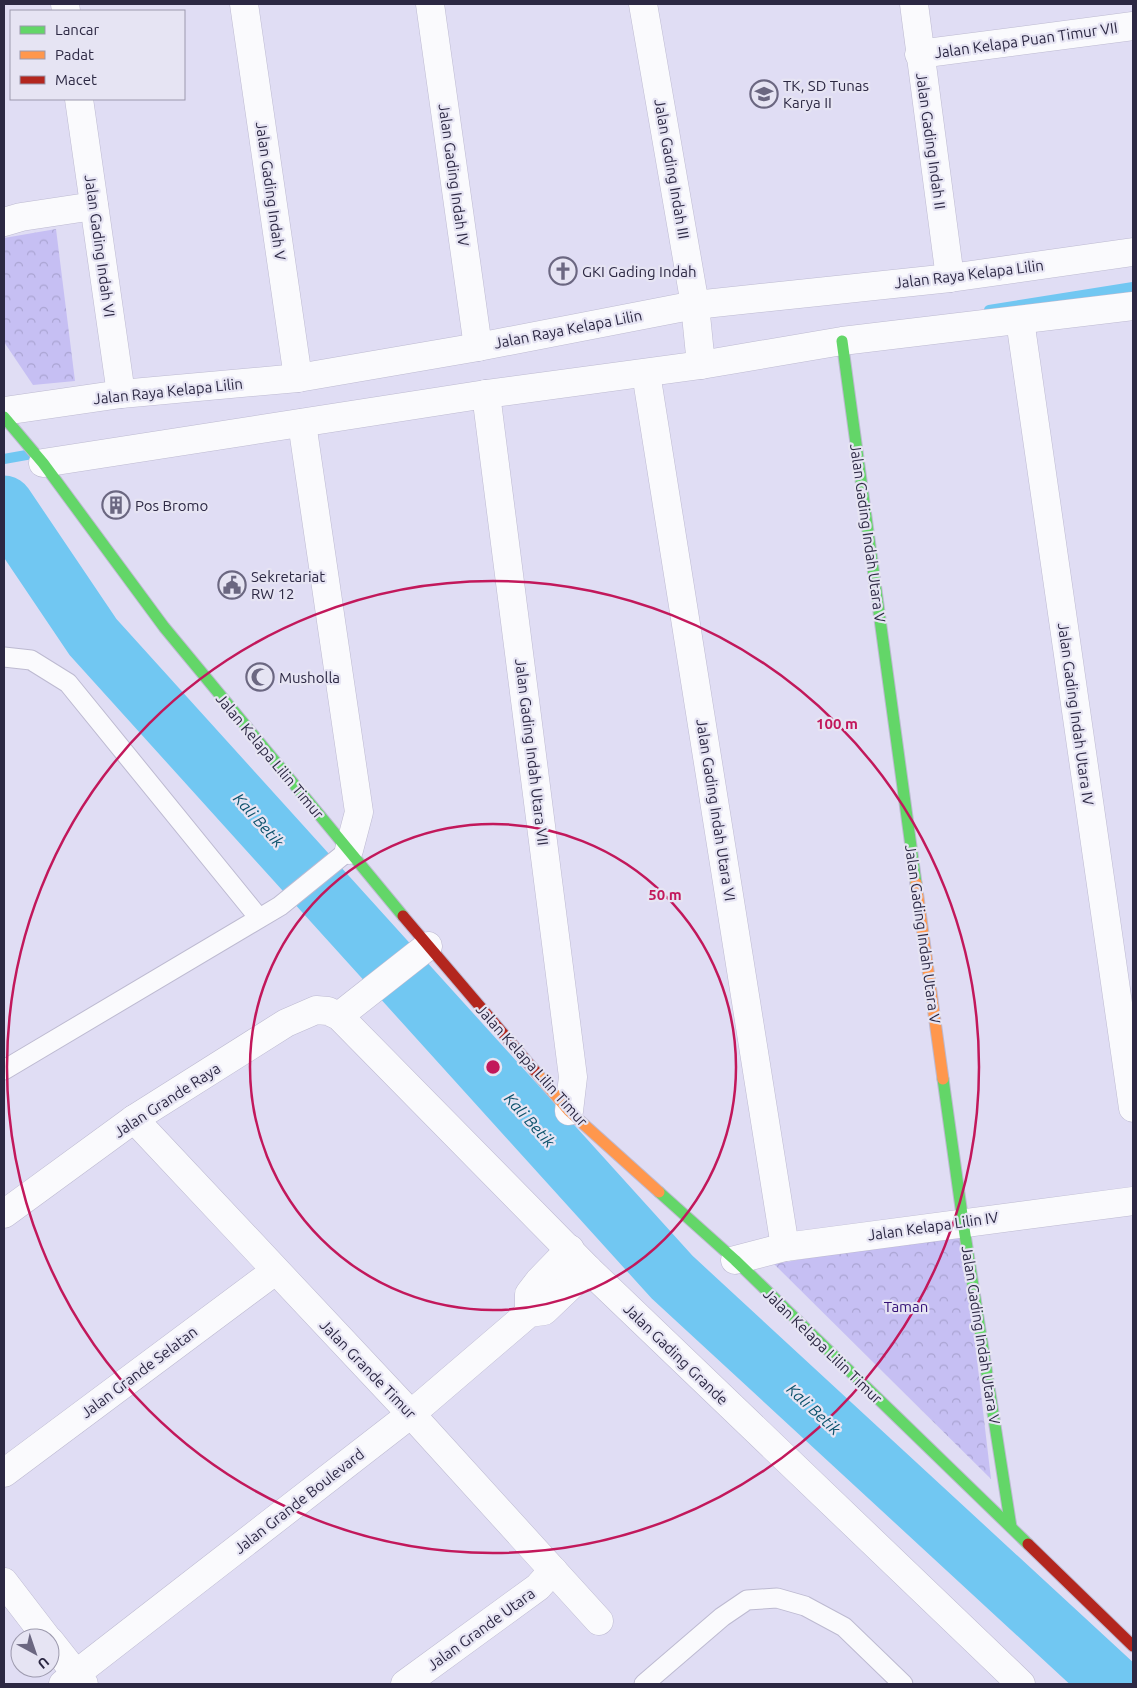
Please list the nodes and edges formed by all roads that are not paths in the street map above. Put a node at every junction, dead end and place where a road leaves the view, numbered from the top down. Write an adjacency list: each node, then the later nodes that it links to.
1 (244, 4): 19 (street, Jalan Gading Indah V)
2 (430, 4): 16 (street, Jalan Gading Indah IV)
3 (643, 4): 12 (street, Jalan Gading Indah III)
4 (914, 4): 6 (street, Jalan Gading Indah II)
5 (1133, 26): 6 (street, Jalan Kelapa Puan Timur VII)
6 (919, 54): 11 (street, Jalan Gading Indah II)
7 (78, 100): 8 (street, Jalan Gading Indah VI)
8 (94, 206): 9 (street); 20 (street, Jalan Gading Indah VI)
9 (4, 222)
10 (1133, 252): 11 (street, Jalan Raya Kelapa Lilin)
11 (950, 278): 12 (street, Jalan Raya Kelapa Lilin)
12 (695, 305): 16 (street, Jalan Raya Kelapa Lilin); 17 (street, Jalan Gading Indah III)
13 (1133, 306): 14 (street)
14 (1020, 320): 15 (street); 32 (street, Jalan Gading Indah Utara IV)
15 (842, 341): 17 (street); 37 (street, Jalan Gading Indah Utara V)
16 (478, 347): 19 (street, Jalan Raya Kelapa Lilin)
17 (700, 354): 18 (street)
18 (646, 373): 21 (street); 38 (street, Jalan Gading Indah Utara VI)
19 (298, 378): 20 (street, Jalan Raya Kelapa Lilin)
20 (121, 394): 23 (street, Jalan Raya Kelapa Lilin)
21 (486, 394): 24 (street); 33 (street, Jalan Gading Indah Utara VII)
22 (4, 417): 23 (street, Jalan Kelapa Lilin Timur)
23 (9, 421): 25 (street, Jalan Kelapa Lilin Timur)
24 (302, 423): 25 (street); 27 (street)
25 (40, 460): 27 (street, Jalan Kelapa Lilin Timur)
26 (4, 657): 28 (lane)
27 (355, 858): 28 (lane); 29 (street, Jalan Kelapa Lilin Timur)
28 (259, 918): 31 (lane)
29 (418, 945): 30 (street); 33 (street, Jalan Kelapa Lilin Timur)
30 (343, 1012): 34 (street, Jalan Grande Raya); 39 (street, Jalan Gading Grande)
31 (4, 1070)
32 (1133, 1108)
33 (569, 1111): 40 (street, Jalan Kelapa Lilin Timur)
34 (134, 1119): 36 (street, Jalan Grande Raya); 41 (street, Jalan Grande Timur)
35 (1133, 1201): 37 (street, Jalan Kelapa Lilin IV)
36 (4, 1214)
37 (963, 1222): 38 (street, Jalan Kelapa Lilin IV); 44 (street, Jalan Gading Indah Utara V)
38 (785, 1247): 40 (street, Jalan Kelapa Lilin IV)
39 (579, 1259): 42 (street, Jalan Grande Boulevard); 52 (street, Jalan Gading Grande)
40 (735, 1260): 44 (street, Jalan Kelapa Lilin Timur)
41 (275, 1271): 42 (street, Jalan Grande Timur); 43 (street, Jalan Grande Selatan)
42 (411, 1414): 45 (street, Jalan Grande Timur); 51 (street, Jalan Grande Boulevard)
43 (4, 1473)
44 (1011, 1527): 49 (street, Jalan Kelapa Lilin Timur)
45 (553, 1570): 47 (street, Jalan Grande Timur); 53 (street, Jalan Grande Utara)
46 (4, 1582): 48 (street)
47 (599, 1621)
48 (40, 1628)
49 (1133, 1646)
50 (60, 1658): 51 (street)
51 (74, 1681)
52 (1010, 1681)
53 (405, 1684)
54 (644, 1684): 55 (lane)
55 (903, 1684)

